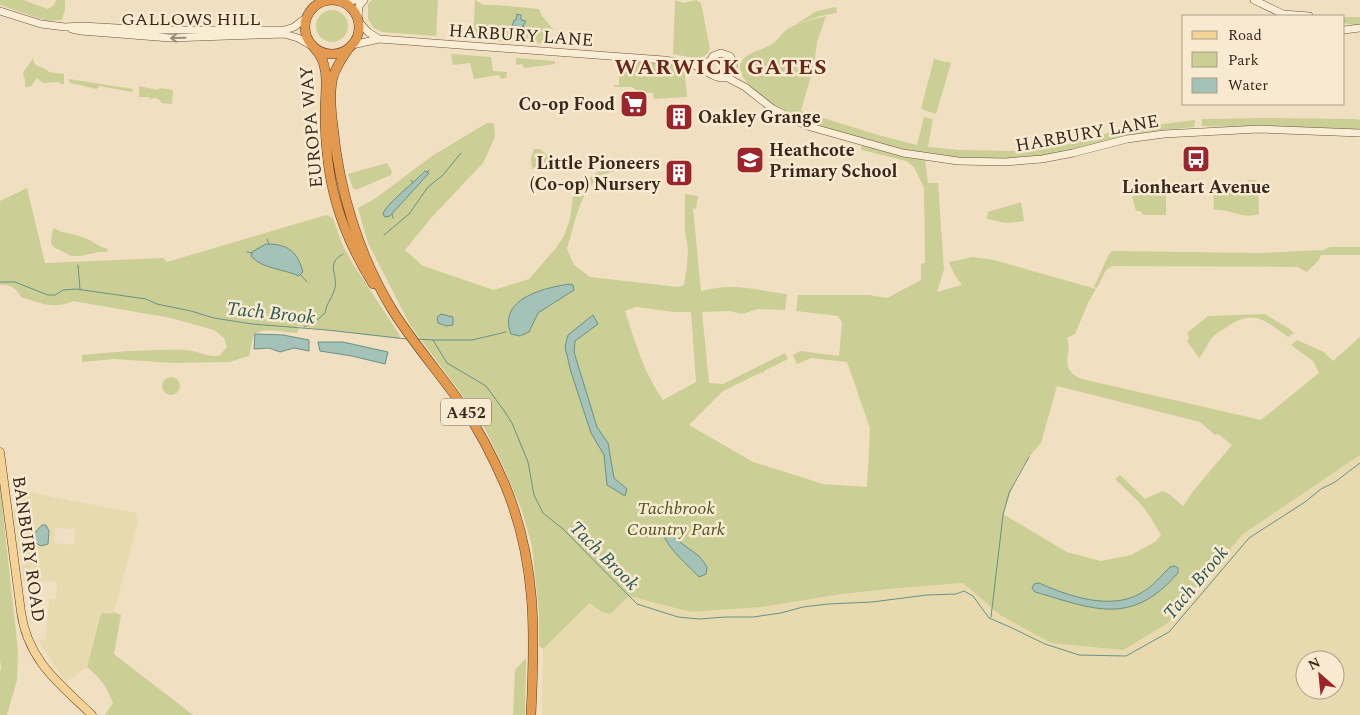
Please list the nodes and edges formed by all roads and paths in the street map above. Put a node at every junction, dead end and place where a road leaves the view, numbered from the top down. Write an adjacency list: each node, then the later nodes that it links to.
1 (315, 0): 7 (highway)
2 (356, 0): 5 (street)
3 (364, 0): 9 (street)
4 (1254, 0): 8 (street)
5 (338, 1): 7 (highway); 9 (highway)
6 (0, 11): 10 (street, GALLOWS HILL)
7 (308, 15): 10 (street, GALLOWS HILL); 13 (highway)
8 (1296, 15)
9 (358, 20): 11 (street); 12 (highway)
10 (67, 28): 13 (street, GALLOWS HILL, one-way to 10)
11 (378, 39): 12 (street, HARBURY LANE); 15 (street, HARBURY LANE)
12 (351, 46): 13 (highway); 20 (highway, EUROPA WAY / A452)
13 (314, 48): 23 (highway, EUROPA WAY / A452)
14 (710, 61): 15 (street, HARBURY LANE); 16 (street); 17 (street)
15 (691, 64): 17 (street, HARBURY LANE)
16 (734, 69): 18 (street); 19 (street, HARBURY LANE)
17 (710, 73): 18 (street)
18 (726, 78): 19 (street, HARBURY LANE)
19 (745, 87): 21 (street, HARBURY LANE)
20 (332, 119): 22 (highway, EUROPA WAY / A452); 23 (highway)
21 (1360, 133)
22 (346, 198): 24 (highway); 25 (highway, EUROPA WAY / A452)
23 (338, 208): 24 (highway, EUROPA WAY / A452)
24 (378, 292): 25 (highway, EUROPA WAY / A452)
25 (392, 309): 28 (highway, EUROPA WAY / A452)
26 (0, 452): 27 (main road, BANBURY ROAD)
27 (92, 715)
28 (531, 715)

